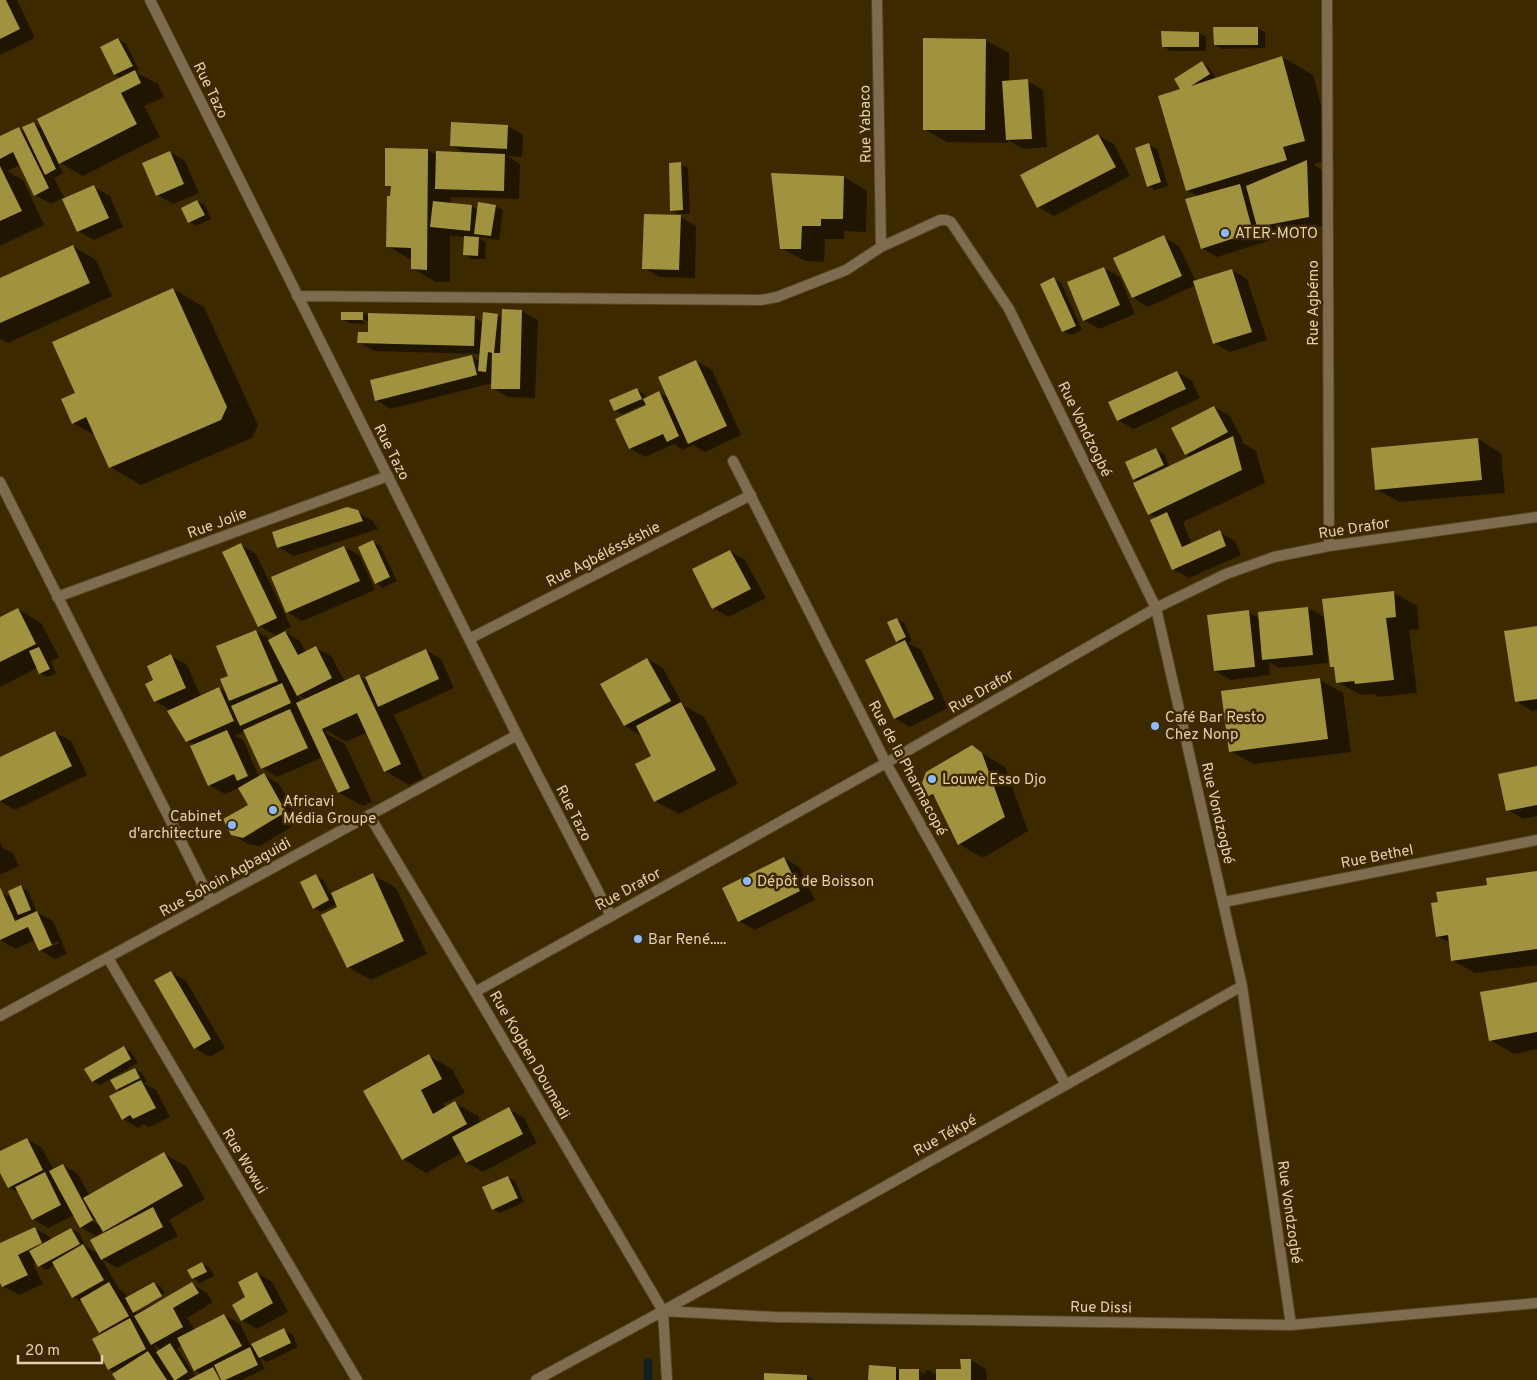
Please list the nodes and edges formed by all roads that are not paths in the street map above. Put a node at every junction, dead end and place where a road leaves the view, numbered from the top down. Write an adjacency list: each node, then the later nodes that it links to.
1 (150, 0): 5 (street, Rue Tazo)
2 (877, 0): 4 (street, Rue Yabaco)
3 (1327, 0): 11 (street, Rue Agbémo)
4 (881, 247): 5 (street, Rue Vondzogbé); 13 (street, Rue Vondzogbé)
5 (297, 296): 7 (street, Rue Tazo)
6 (734, 460): 9 (street, Rue de la Pharmacopé)
7 (388, 476): 12 (street, Rue Jolie); 14 (street, Rue Tazo)
8 (0, 482): 12 (street)
9 (751, 495): 14 (street, Rue Agbélésséshie); 16 (street, Rue de la Pharmacopé)
10 (1537, 517): 11 (street, Rue Drafor)
11 (1329, 546): 13 (street, Rue Drafor)
12 (57, 597): 19 (street)
13 (1156, 608): 16 (street, Rue Drafor); 20 (street, Rue Vondzogbé)
14 (469, 639): 15 (street, Rue Tazo)
15 (517, 735): 17 (street, Rue Sohoin Agbaguidi); 21 (street, Rue Tazo)
16 (886, 763): 21 (street, Rue Drafor); 26 (street, Rue de la Pharmacopé)
17 (369, 816): 19 (street, Rue Sohoin Agbaguidi); 24 (street, Rue Kogben Doumadi)
18 (1537, 840): 20 (street, Rue Bethel)
19 (211, 901): 22 (street, Rue Sohoin Agbaguidi)
20 (1224, 902): 23 (street, Rue Vondzogbé)
21 (611, 916): 24 (street, Rue Drafor)
22 (108, 958): 25 (street, Rue Sohoin Agbaguidi); 30 (street, Rue Wowui)
23 (1242, 986): 26 (street, Rue Tékpé); 29 (street, Rue Vondzogbé)
24 (476, 992): 28 (street, Rue Kogben Doumadi)
25 (0, 1016)
26 (1066, 1085): 28 (street, Rue Tékpé)
27 (1537, 1303): 29 (street, Rue Dissi)
28 (663, 1310): 29 (street, Rue Dissi); 31 (street, Rue Tékpé); 32 (street)
29 (1291, 1325)
30 (357, 1380)
31 (536, 1380)
32 (667, 1380)

